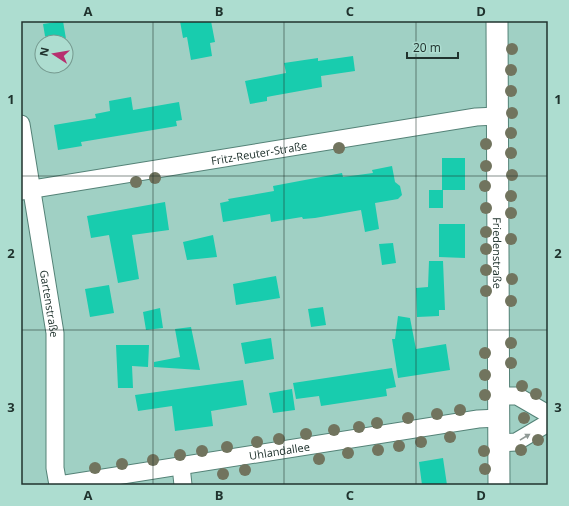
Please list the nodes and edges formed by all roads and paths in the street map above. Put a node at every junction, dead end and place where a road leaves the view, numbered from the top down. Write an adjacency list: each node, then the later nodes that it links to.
1 (497, 21): 2 (street, Friedenstraße)
2 (497, 116): 4 (street, Fritz-Reuter-Straße); 5 (street, Friedenstraße)
3 (21, 124): 4 (street, Gartenstraße)
4 (26, 190): 11 (street, Gartenstraße)
5 (499, 396): 6 (street); 7 (street, Friedenstraße)
6 (548, 414)
7 (499, 418): 9 (street, Friedenstraße); 10 (street, Uhlandallee)
8 (548, 422): 9 (street, one-way to 8)
9 (499, 443): 13 (street, Friedenstraße)
10 (181, 466): 11 (street, Uhlandallee); 12 (street)
11 (58, 485)
12 (183, 485)
13 (498, 485)

